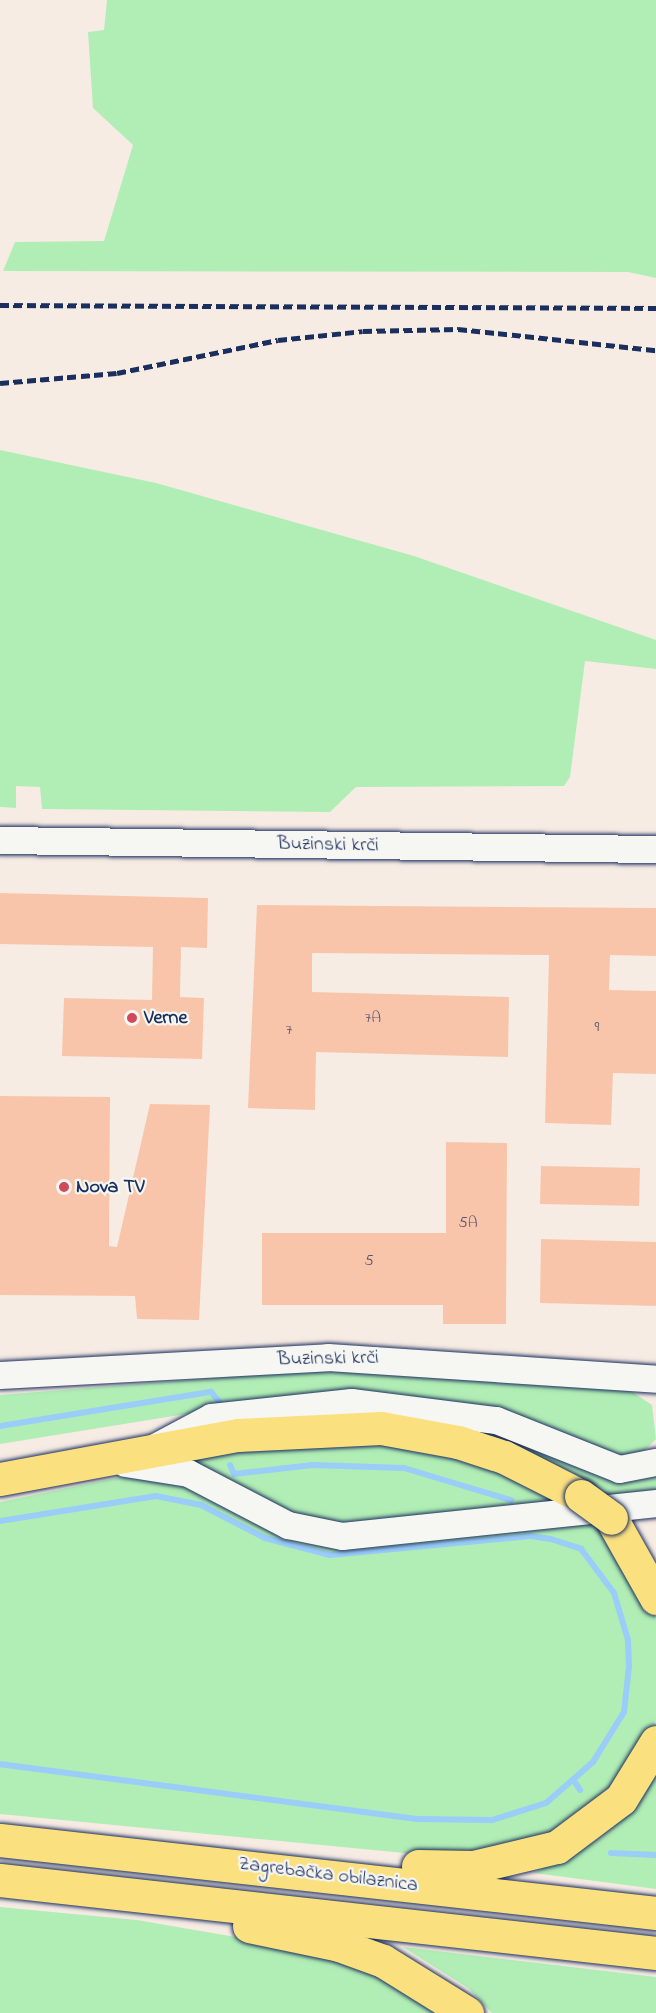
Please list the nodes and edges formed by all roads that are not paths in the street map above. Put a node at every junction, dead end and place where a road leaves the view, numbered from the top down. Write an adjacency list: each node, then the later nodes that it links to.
1 (0, 840): 2 (street, Buzinski krči)
2 (656, 849)
3 (0, 1375): 4 (street, Buzinski krči)
4 (644, 1378): 5 (street)
5 (656, 1396)
6 (153, 1448): 7 (highway); 8 (street); 11 (highway, bridge)
7 (88, 1462): 9 (highway); 10 (street)
8 (656, 1462)
9 (0, 1479)
10 (656, 1503)
11 (611, 1518): 12 (highway); 13 (highway)
12 (656, 1549)
13 (656, 1598)
14 (656, 1742): 16 (highway)
15 (0, 1840): 16 (highway, Zagrebačka obilaznica)
16 (138, 1852): 19 (highway, Zagrebačka obilaznica)
17 (0, 1880): 18 (highway, Zagrebačka obilaznica)
18 (75, 1887): 20 (highway, Zagrebačka obilaznica); 21 (highway)
19 (656, 1913)
20 (656, 1953)
21 (467, 2013)

